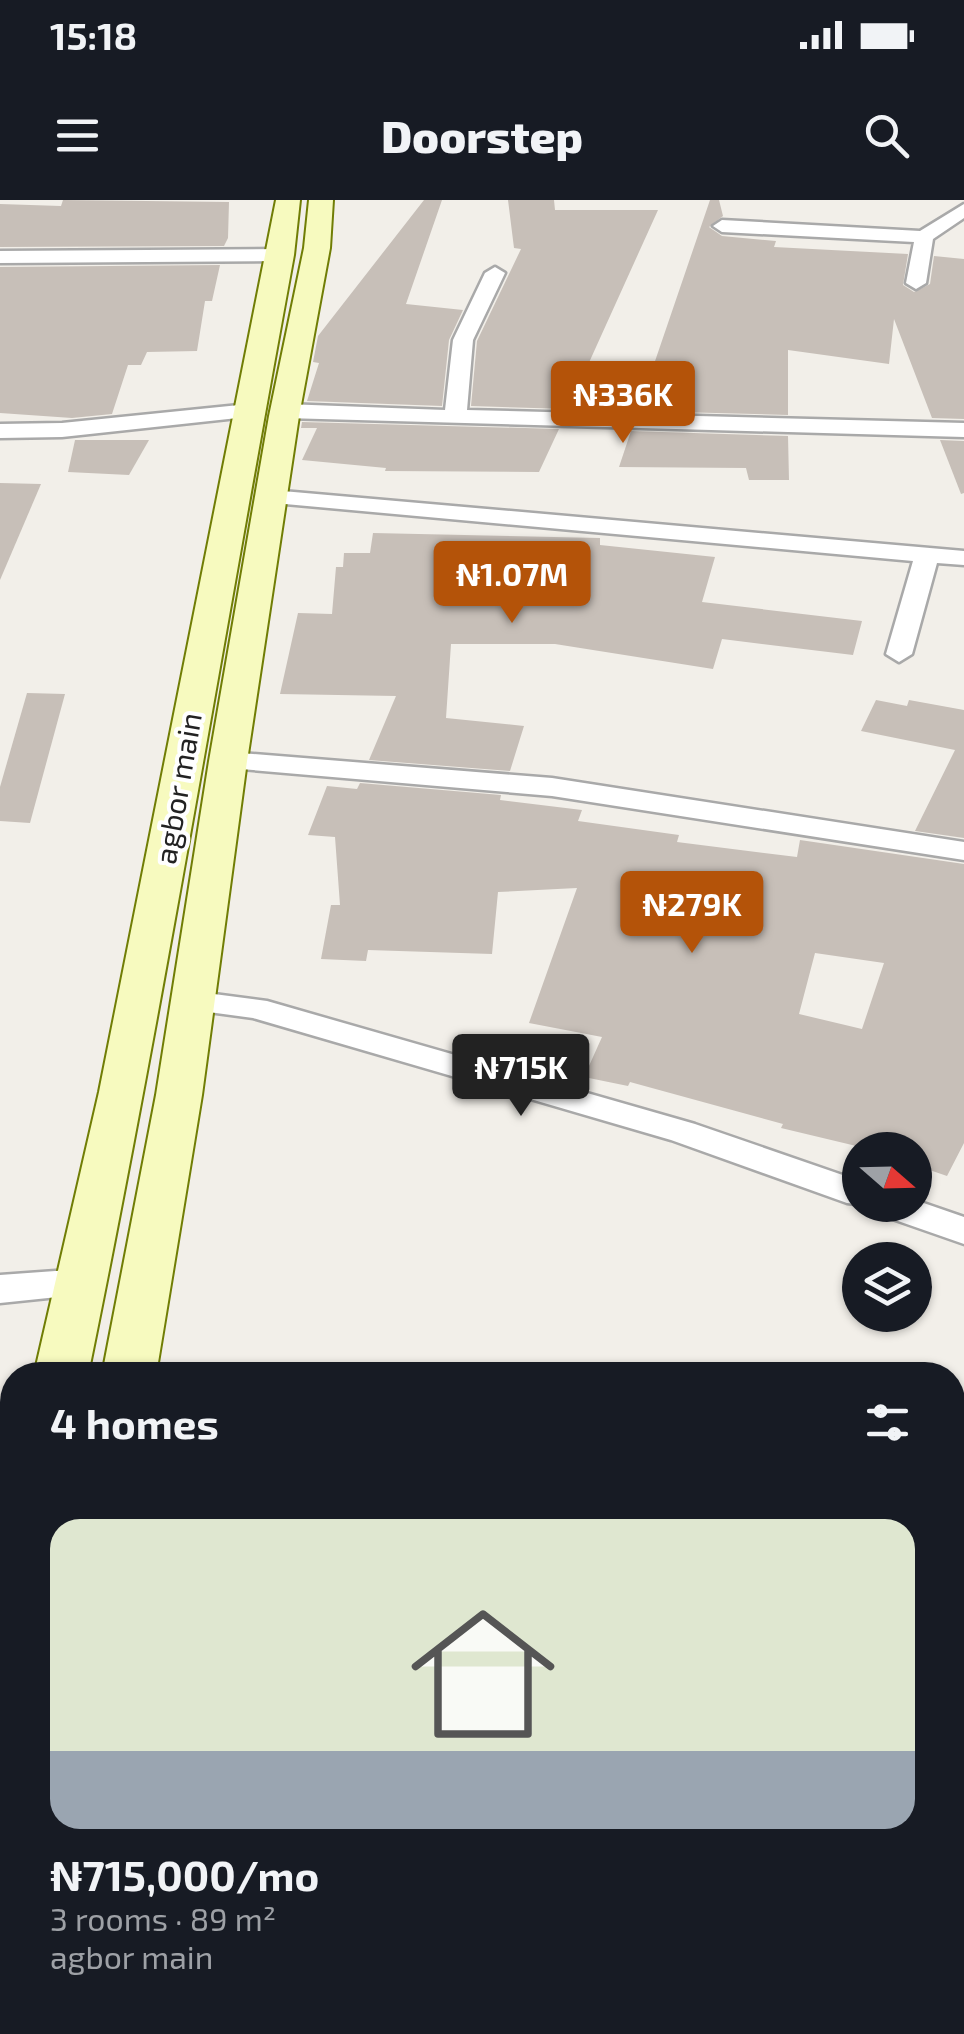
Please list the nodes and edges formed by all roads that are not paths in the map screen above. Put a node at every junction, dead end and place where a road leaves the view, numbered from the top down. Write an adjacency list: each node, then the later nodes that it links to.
1 (288, 200): 6 (main road, agbor main)
2 (321, 200): 10 (main road, agbor main)
3 (964, 210): 5 (street)
4 (722, 226): 5 (street)
5 (924, 237): 9 (street)
6 (281, 256): 7 (street); 10 (main road, agbor main)
7 (0, 257)
8 (495, 273): 11 (street)
9 (916, 283)
10 (267, 411): 11 (street); 13 (street); 14 (main road, agbor main); 17 (main road, agbor main)
11 (455, 418): 12 (street)
12 (964, 430)
13 (0, 431)
14 (271, 498): 15 (street); 18 (main road, agbor main)
15 (927, 554): 16 (street); 19 (street)
16 (964, 558)
17 (215, 582): 18 (main road); 26 (main road, agbor main)
18 (257, 582): 20 (main road, agbor main)
19 (899, 654)
20 (228, 760): 21 (street); 22 (main road, agbor main)
21 (964, 850)
22 (191, 1001): 23 (street); 29 (main road, agbor main)
23 (842, 1188)
24 (932, 1220): 25 (street)
25 (964, 1231)
26 (84, 1284): 27 (street); 28 (main road, agbor main)
27 (0, 1289)
28 (64, 1362)
29 (131, 1362)

